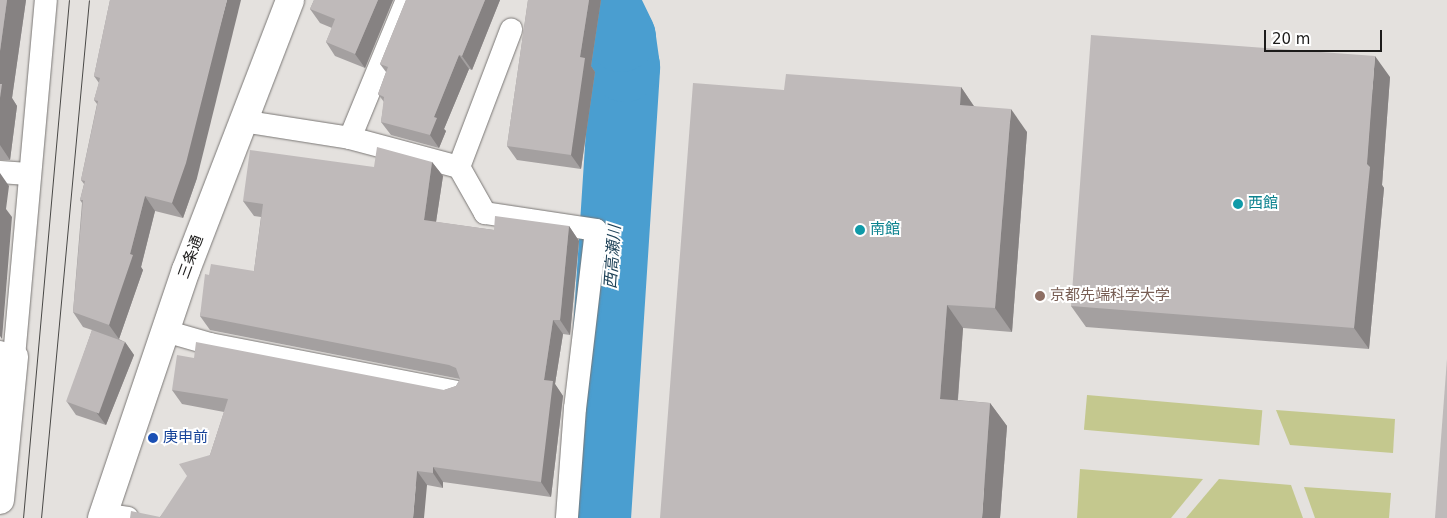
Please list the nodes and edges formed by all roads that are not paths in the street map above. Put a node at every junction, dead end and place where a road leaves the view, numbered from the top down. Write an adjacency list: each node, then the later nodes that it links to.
1 (46, 0): 9 (lane)
2 (290, 0): 5 (main road, 三条通)
3 (407, 0): 6 (lane)
4 (511, 30): 7 (lane)
5 (242, 121): 6 (lane); 10 (main road, 三条通)
6 (350, 138): 7 (lane)
7 (459, 167): 15 (lane)
8 (0, 172): 9 (lane)
9 (28, 174): 11 (lane)
10 (165, 331): 12 (lane); 14 (main road, 三条通)
11 (7, 355): 13 (main road)
12 (457, 392)
13 (0, 500)
14 (111, 517)
15 (568, 518)

